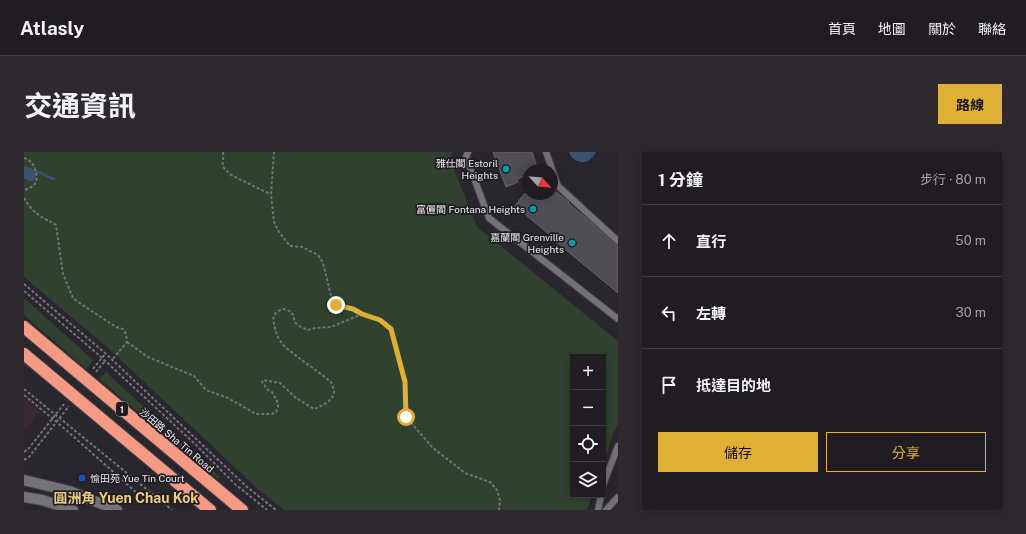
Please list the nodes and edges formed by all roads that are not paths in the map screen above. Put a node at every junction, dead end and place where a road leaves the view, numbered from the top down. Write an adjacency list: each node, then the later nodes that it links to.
1 (468, 152): 4 (lane)
2 (546, 152): 3 (lane)
3 (618, 241)
4 (618, 319)
5 (24, 326): 16 (highway, 沙田路 Sha Tin Road / 1)
6 (24, 354): 15 (highway, 1)
7 (618, 446): 8 (lane)
8 (606, 477)
9 (24, 480): 14 (street)
10 (24, 496): 13 (street)
11 (618, 497): 18 (lane)
12 (600, 498): 17 (lane)
13 (73, 510)
14 (117, 510)
15 (210, 510)
16 (242, 510)
17 (598, 510)
18 (606, 510)

